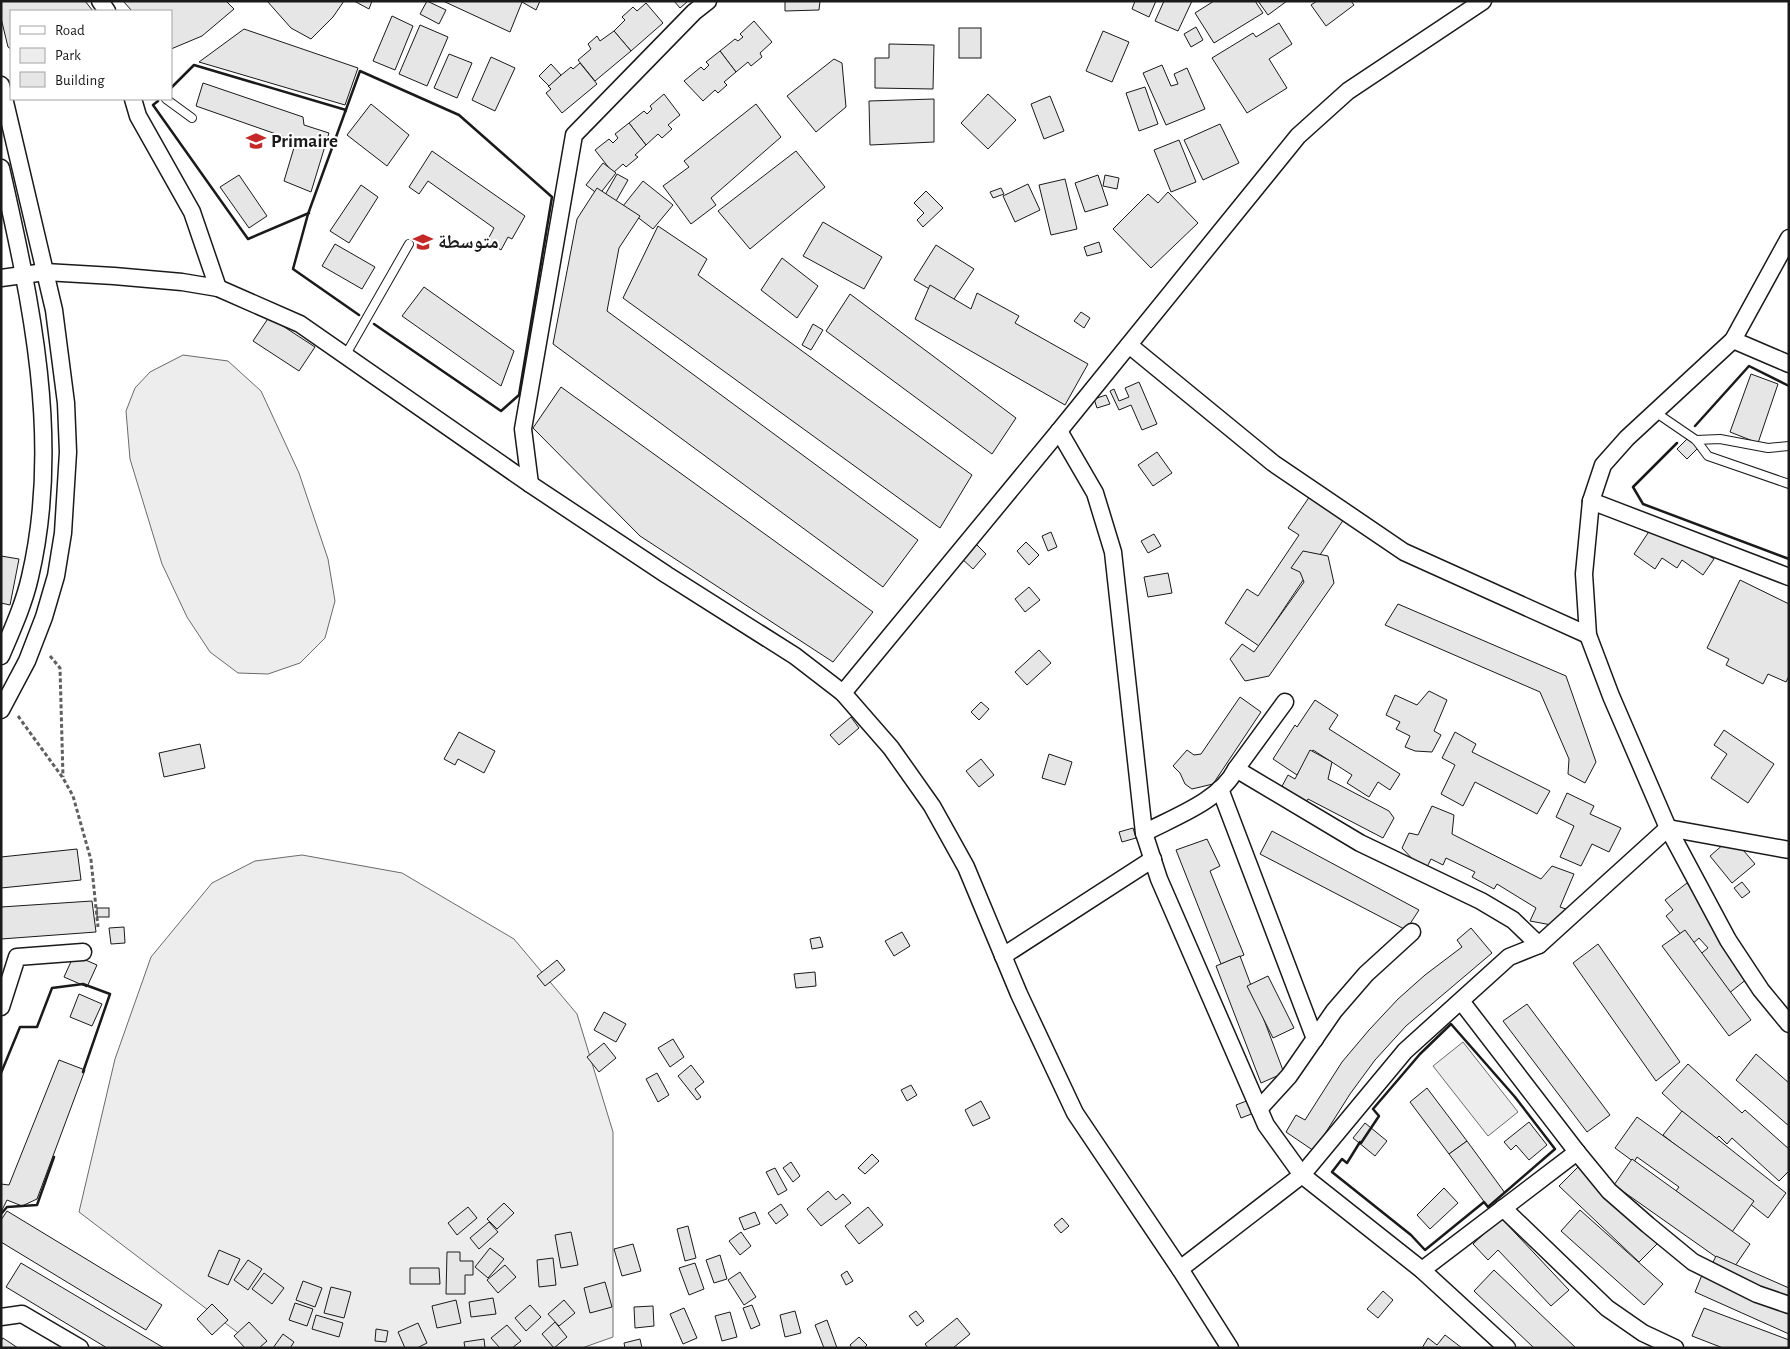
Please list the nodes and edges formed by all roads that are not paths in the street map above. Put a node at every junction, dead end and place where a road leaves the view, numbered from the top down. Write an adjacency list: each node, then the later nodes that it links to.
1 (708, 1): 22 (street)
2 (1475, 3): 15 (street)
3 (1, 84): 10 (street)
4 (133, 100): 13 (street)
5 (167, 100): 6 (lane)
6 (192, 118)
7 (1, 168): 11 (street)
8 (1789, 238): 14 (street)
9 (409, 244): 16 (lane)
10 (45, 272): 11 (street); 13 (street); 30 (street)
11 (25, 274): 12 (street); 27 (street)
12 (1, 278)
13 (218, 288): 16 (street)
14 (1733, 340): 17 (street); 18 (street)
15 (1129, 345): 19 (street); 26 (street)
16 (345, 356): 22 (street)
17 (1789, 364)
18 (1655, 412): 20 (lane); 24 (street)
19 (1059, 431): 28 (street); 34 (street)
20 (1696, 440): 21 (lane); 23 (lane)
21 (1789, 446)
22 (530, 484): 28 (street)
23 (1789, 484)
24 (1591, 501): 25 (street); 26 (street)
25 (1789, 577)
26 (1588, 635): 33 (street)
27 (1, 656)
28 (843, 693): 40 (street)
29 (1285, 702): 31 (street)
30 (1, 710)
31 (1236, 769): 32 (street); 38 (street)
32 (1220, 789): 34 (street); 44 (street)
33 (1668, 828): 35 (street); 38 (street); 43 (street)
34 (1144, 833): 36 (street)
35 (1789, 850)
36 (1153, 859): 40 (street); 45 (street)
37 (1412, 932): 44 (street)
38 (1539, 945): 41 (street)
39 (83, 952): 42 (street)
40 (1003, 956): 49 (street)
41 (1461, 1001): 46 (street); 47 (street)
42 (1, 1007)
43 (1789, 1024)
44 (1315, 1039): 45 (street)
45 (1259, 1109): 47 (street)
46 (1577, 1152): 48 (street); 51 (street)
47 (1302, 1176): 49 (street); 50 (street)
48 (1503, 1208): 50 (street); 56 (street)
49 (1180, 1269): 54 (street)
50 (1422, 1270): 55 (street)
51 (1789, 1305)
52 (1, 1317): 53 (street)
53 (80, 1348)
54 (1230, 1348)
55 (1507, 1348)
56 (1675, 1348)

